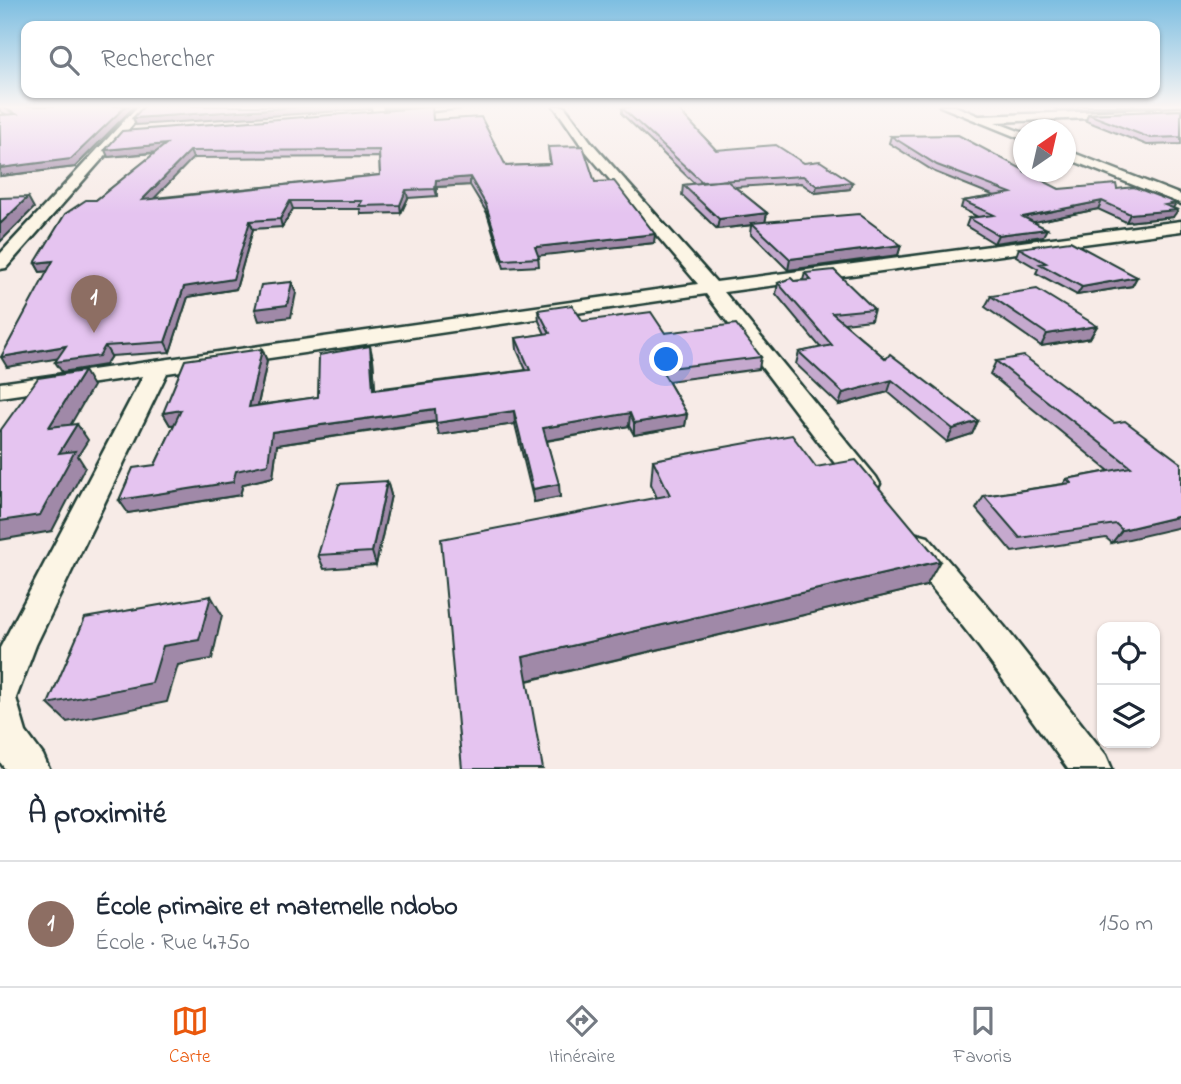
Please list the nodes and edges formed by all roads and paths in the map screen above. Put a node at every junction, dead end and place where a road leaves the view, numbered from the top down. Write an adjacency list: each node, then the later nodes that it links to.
1 (109, 142): 6 (street)
2 (585, 142): 7 (street)
3 (1076, 158): 4 (street)
4 (1181, 200)
5 (1181, 226): 7 (street)
6 (0, 264)
7 (711, 288): 8 (street); 10 (street)
8 (158, 368): 9 (street); 12 (street)
9 (0, 390)
10 (885, 508)
11 (903, 529): 15 (street)
12 (0, 692)
13 (0, 705): 14 (street)
14 (29, 769)
15 (1092, 769)

